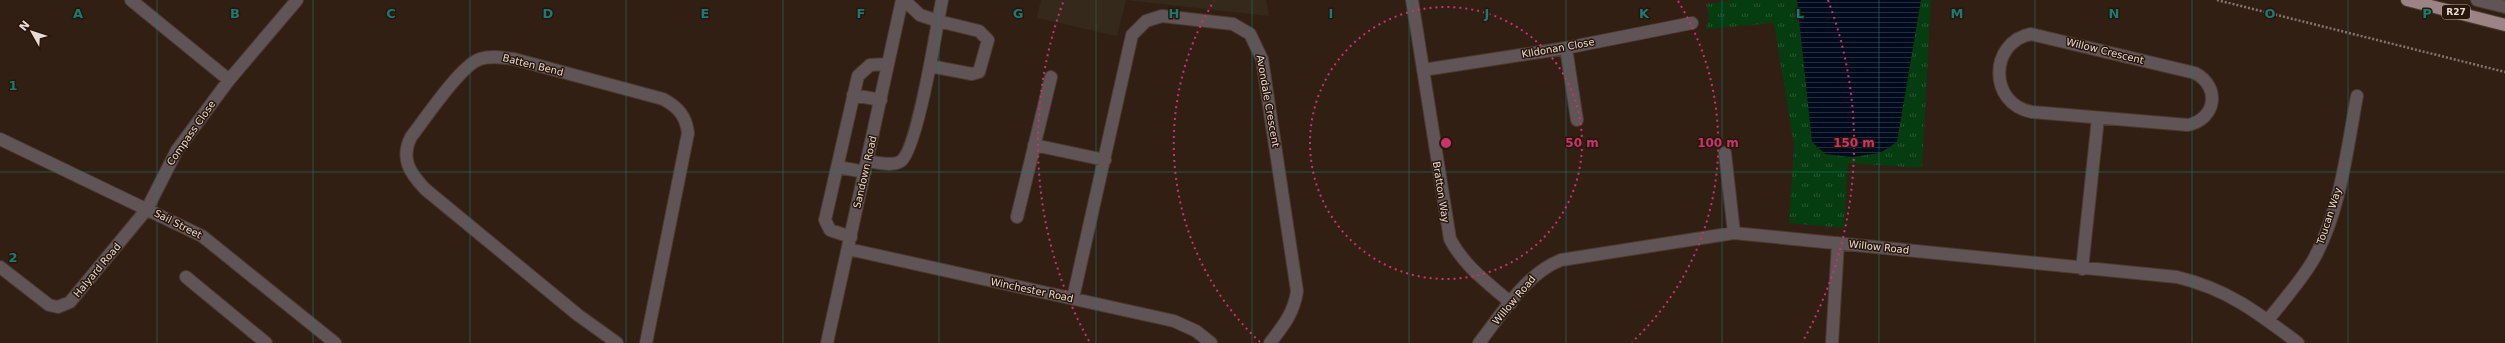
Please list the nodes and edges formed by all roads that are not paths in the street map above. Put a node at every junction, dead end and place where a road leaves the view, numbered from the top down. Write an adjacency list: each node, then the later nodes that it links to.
1 (131, 0): 17 (street)
2 (297, 0): 17 (street, Compass Close)
3 (903, 0): 9 (street); 13 (street, Sandown Road)
4 (942, 0): 9 (street)
5 (2407, 0): 11 (main road, R27)
6 (2477, 0): 8 (street)
7 (1413, 4): 15 (street, Bratton Way)
8 (2505, 7)
9 (938, 21): 14 (street); 14 (street)
10 (1692, 23): 12 (street, KIldonan Close)
11 (2505, 24)
12 (1566, 48): 15 (street, KIldonan Close); 22 (street)
13 (887, 64): 18 (street); 20 (street, Sandown Road)
14 (930, 66): 28 (street)
15 (1423, 70): 39 (street, Bratton Way)
16 (1051, 77): 24 (street)
17 (229, 80): 29 (street, Compass Close)
18 (853, 95): 20 (street); 27 (street)
19 (2358, 96): 40 (street, Toucan Way)
20 (881, 100): 28 (street, Sandown Road)
21 (2098, 118): 21 (street, Willow Crescent); 36 (street)
22 (1577, 120)
23 (0, 140): 29 (street, Sail Street)
24 (1034, 145): 26 (street); 30 (street)
25 (1725, 153): 31 (street)
26 (1105, 160): 38 (street, Avondale Crescent); 47 (street, Avondale Crescent)
27 (838, 167): 28 (street); 32 (street)
28 (866, 167): 32 (street, Sandown Road)
29 (147, 209): 35 (street, Halyard Road); 41 (street, Sail Street)
30 (1017, 217)
31 (1734, 233): 33 (street, Willow Road); 39 (street, Willow Road)
32 (851, 237): 34 (street, Sandown Road)
33 (1838, 243): 36 (street, Willow Road); 49 (street)
34 (848, 249): 38 (street, Winchester Road); 45 (street, Sandown Road)
35 (0, 267)
36 (2082, 268): 40 (street, Willow Road)
37 (186, 277): 42 (street)
38 (1073, 298): 46 (street, Winchester Road)
39 (1511, 303): 48 (street, Willow Road)
40 (2268, 320): 50 (street, Willow Road)
41 (331, 342)
42 (266, 343)
43 (617, 343): 44 (street, Batten Bend)
44 (646, 343)
45 (827, 343)
46 (1211, 343)
47 (1270, 343)
48 (1479, 343)
49 (1832, 343)
50 (2298, 343)

